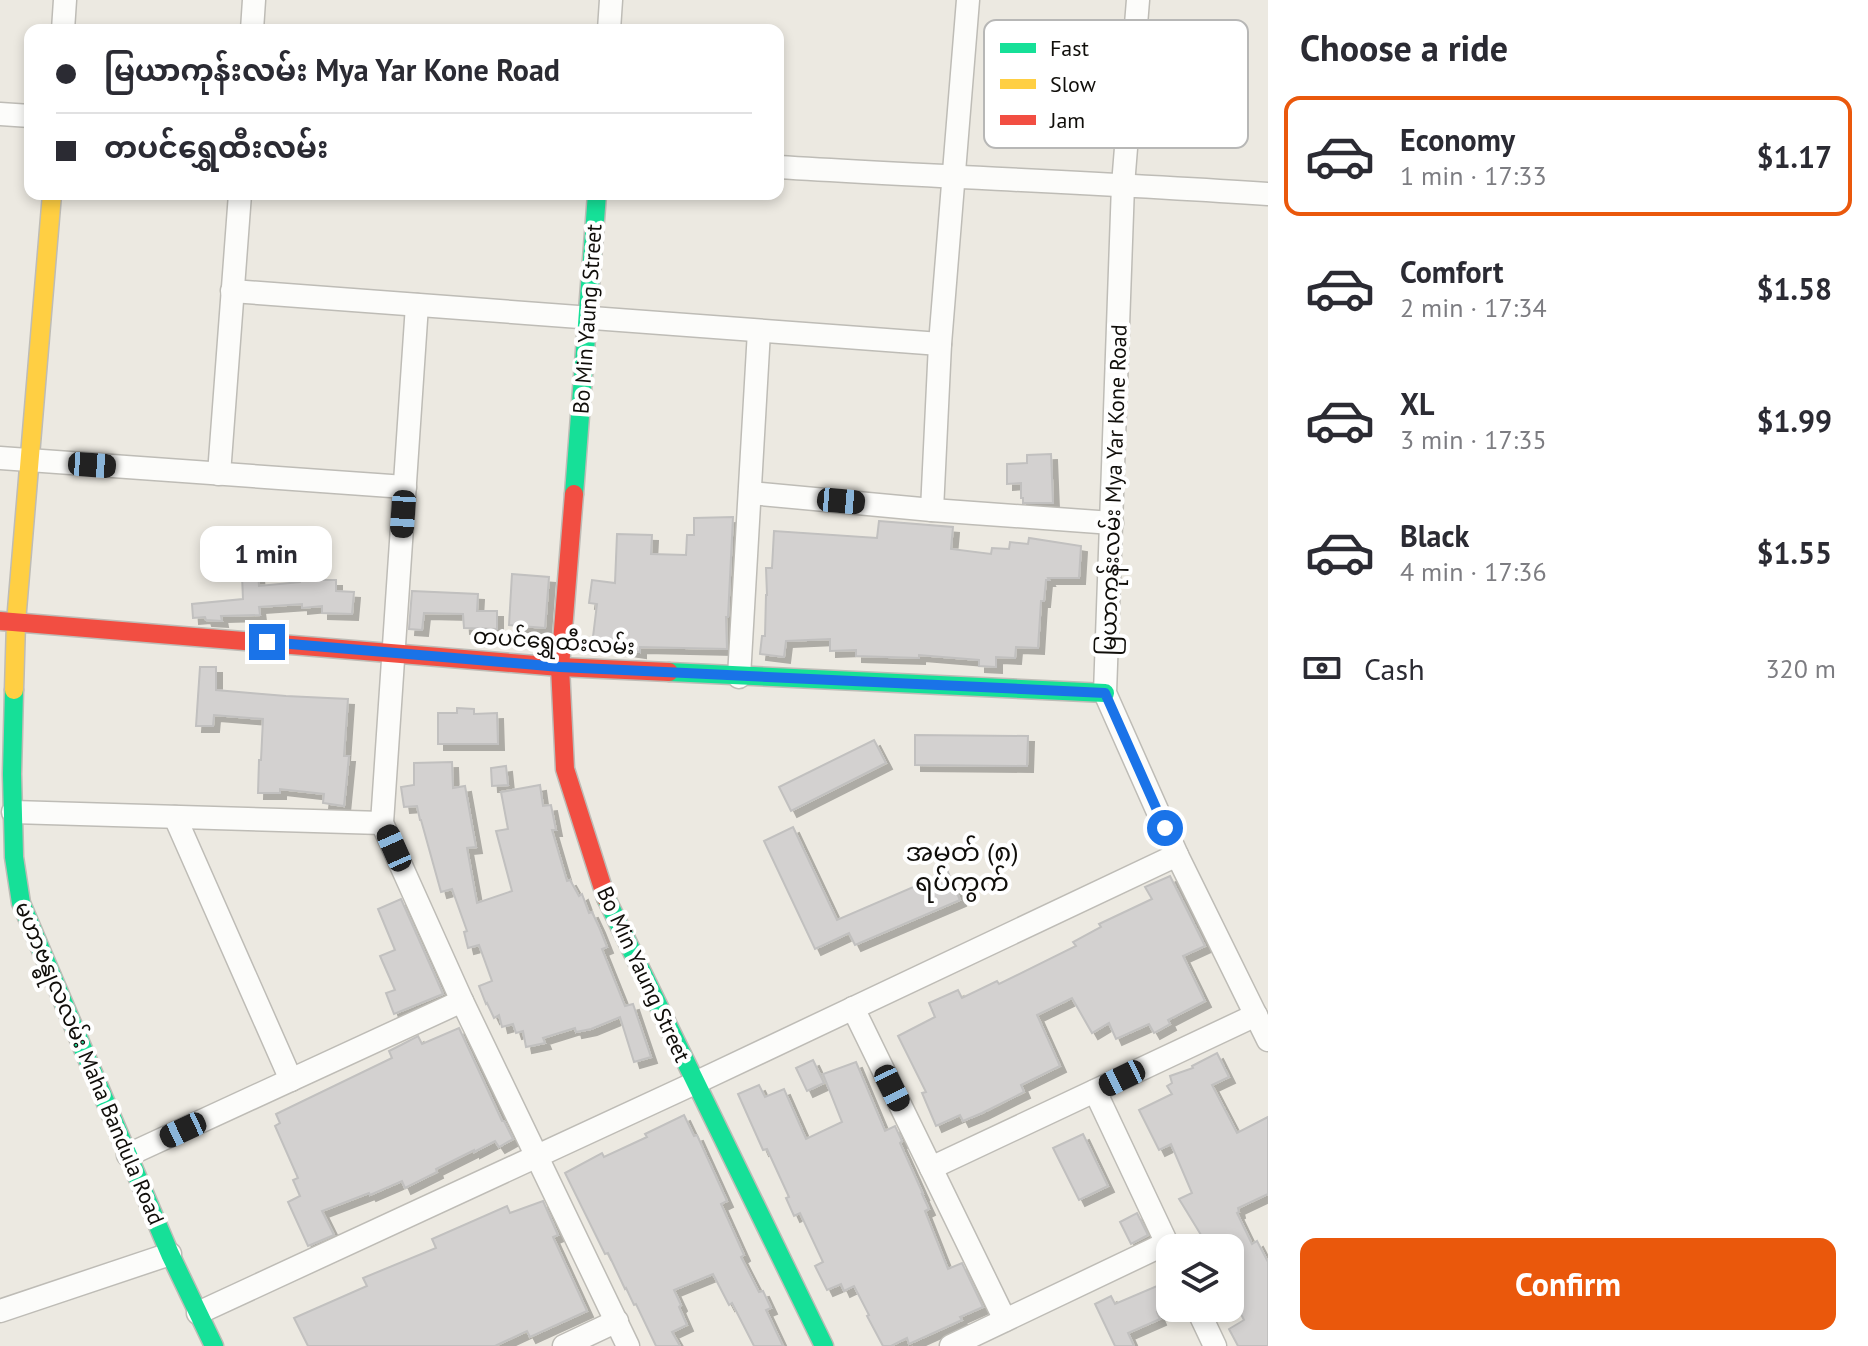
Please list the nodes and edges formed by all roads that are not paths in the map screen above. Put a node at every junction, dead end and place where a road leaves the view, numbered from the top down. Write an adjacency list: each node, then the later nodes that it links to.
1 (65, 0): 7 (street)
2 (254, 0): 8 (street)
3 (611, 0): 9 (street)
4 (968, 0): 14 (street)
5 (1138, 0): 6 (street, မြယာကုန်းလမ်း Mya Yar Kone Road)
6 (1136, 20)
7 (63, 24)
8 (252, 24)
9 (609, 24)
10 (0, 114): 11 (street)
11 (24, 116)
12 (1126, 148): 15 (street, မြယာကုန်းလမ်း Mya Yar Kone Road)
13 (784, 167): 14 (street)
14 (954, 178): 15 (street); 24 (street)
15 (1123, 185): 16 (street); 31 (street, မြယာကုန်းလမ်း Mya Yar Kone Road)
16 (1268, 194)
17 (51, 200): 26 (street, မဟာဗန္ဓုလလမ်း Maha Bandula Road)
18 (240, 200): 20 (street)
19 (597, 200): 22 (street, Bo Min Yaung Street)
20 (232, 291): 21 (street); 27 (street)
21 (417, 305): 22 (street); 28 (street)
22 (587, 318): 23 (street); 34 (street, Bo Min Yaung Street)
23 (759, 331): 24 (street); 29 (street)
24 (940, 344): 30 (street)
25 (0, 458): 26 (street)
26 (29, 460): 27 (street); 32 (street, မဟာဗန္ဓုလလမ်း Maha Bandula Road)
27 (219, 474): 28 (street)
28 (405, 487): 33 (street)
29 (750, 493): 30 (street); 35 (street)
30 (932, 510): 31 (street)
31 (1112, 523): 36 (street, မြယာကုန်းလမ်း Mya Yar Kone Road)
32 (8, 621): 33 (street, တပင်ရွှေထီးလမ်း); 37 (street, မဟာဗန္ဓုလလမ်း Maha Bandula Road)
33 (393, 652): 34 (street, တပင်ရွှေထီးလမ်း); 40 (street)
34 (560, 667): 35 (street, တပင်ရွှေထီးလမ်း); 47 (street, Bo Min Yaung Street)
35 (739, 677): 36 (street, တပင်ရွှေထီးလမ်း)
36 (1105, 693): 41 (street, မြယာကုန်းလမ်း Mya Yar Kone Road)
37 (6, 774): 38 (street, မဟာဗန္ဓုလလမ်း Maha Bandula Road)
38 (13, 812): 39 (street); 49 (street, မဟာဗန္ဓုလလမ်း Maha Bandula Road)
39 (175, 817): 40 (street); 46 (street)
40 (382, 823): 42 (street)
41 (1177, 855): 43 (street); 44 (street, မြယာကုန်းလမ်း Mya Yar Kone Road)
42 (462, 1001): 46 (street); 50 (street)
43 (853, 1008): 47 (street); 51 (street)
44 (1256, 1015): 45 (street, မြယာကုန်းလမ်း Mya Yar Kone Road); 48 (street)
45 (1268, 1040)
46 (291, 1080): 49 (street)
47 (695, 1083): 50 (street); 63 (street, Bo Min Yaung Street)
48 (1095, 1091): 51 (street); 52 (street)
49 (128, 1155): 54 (street, မဟာဗန္ဓုလလမ်း Maha Bandula Road)
50 (537, 1155): 56 (street); 58 (street)
51 (931, 1168): 57 (street)
52 (1162, 1234)
53 (1156, 1251): 57 (street)
54 (170, 1254): 55 (street); 56 (street, မဟာဗန္ဓုလလမ်း Maha Bandula Road)
55 (0, 1311)
56 (198, 1313): 60 (street, မဟာဗန္ဓုလလမ်း Maha Bandula Road)
57 (1005, 1320): 64 (street)
58 (617, 1321): 61 (street); 62 (street)
59 (1204, 1322): 65 (street)
60 (214, 1346)
61 (564, 1346)
62 (628, 1346)
63 (824, 1346)
64 (951, 1346)
65 (1215, 1346)

